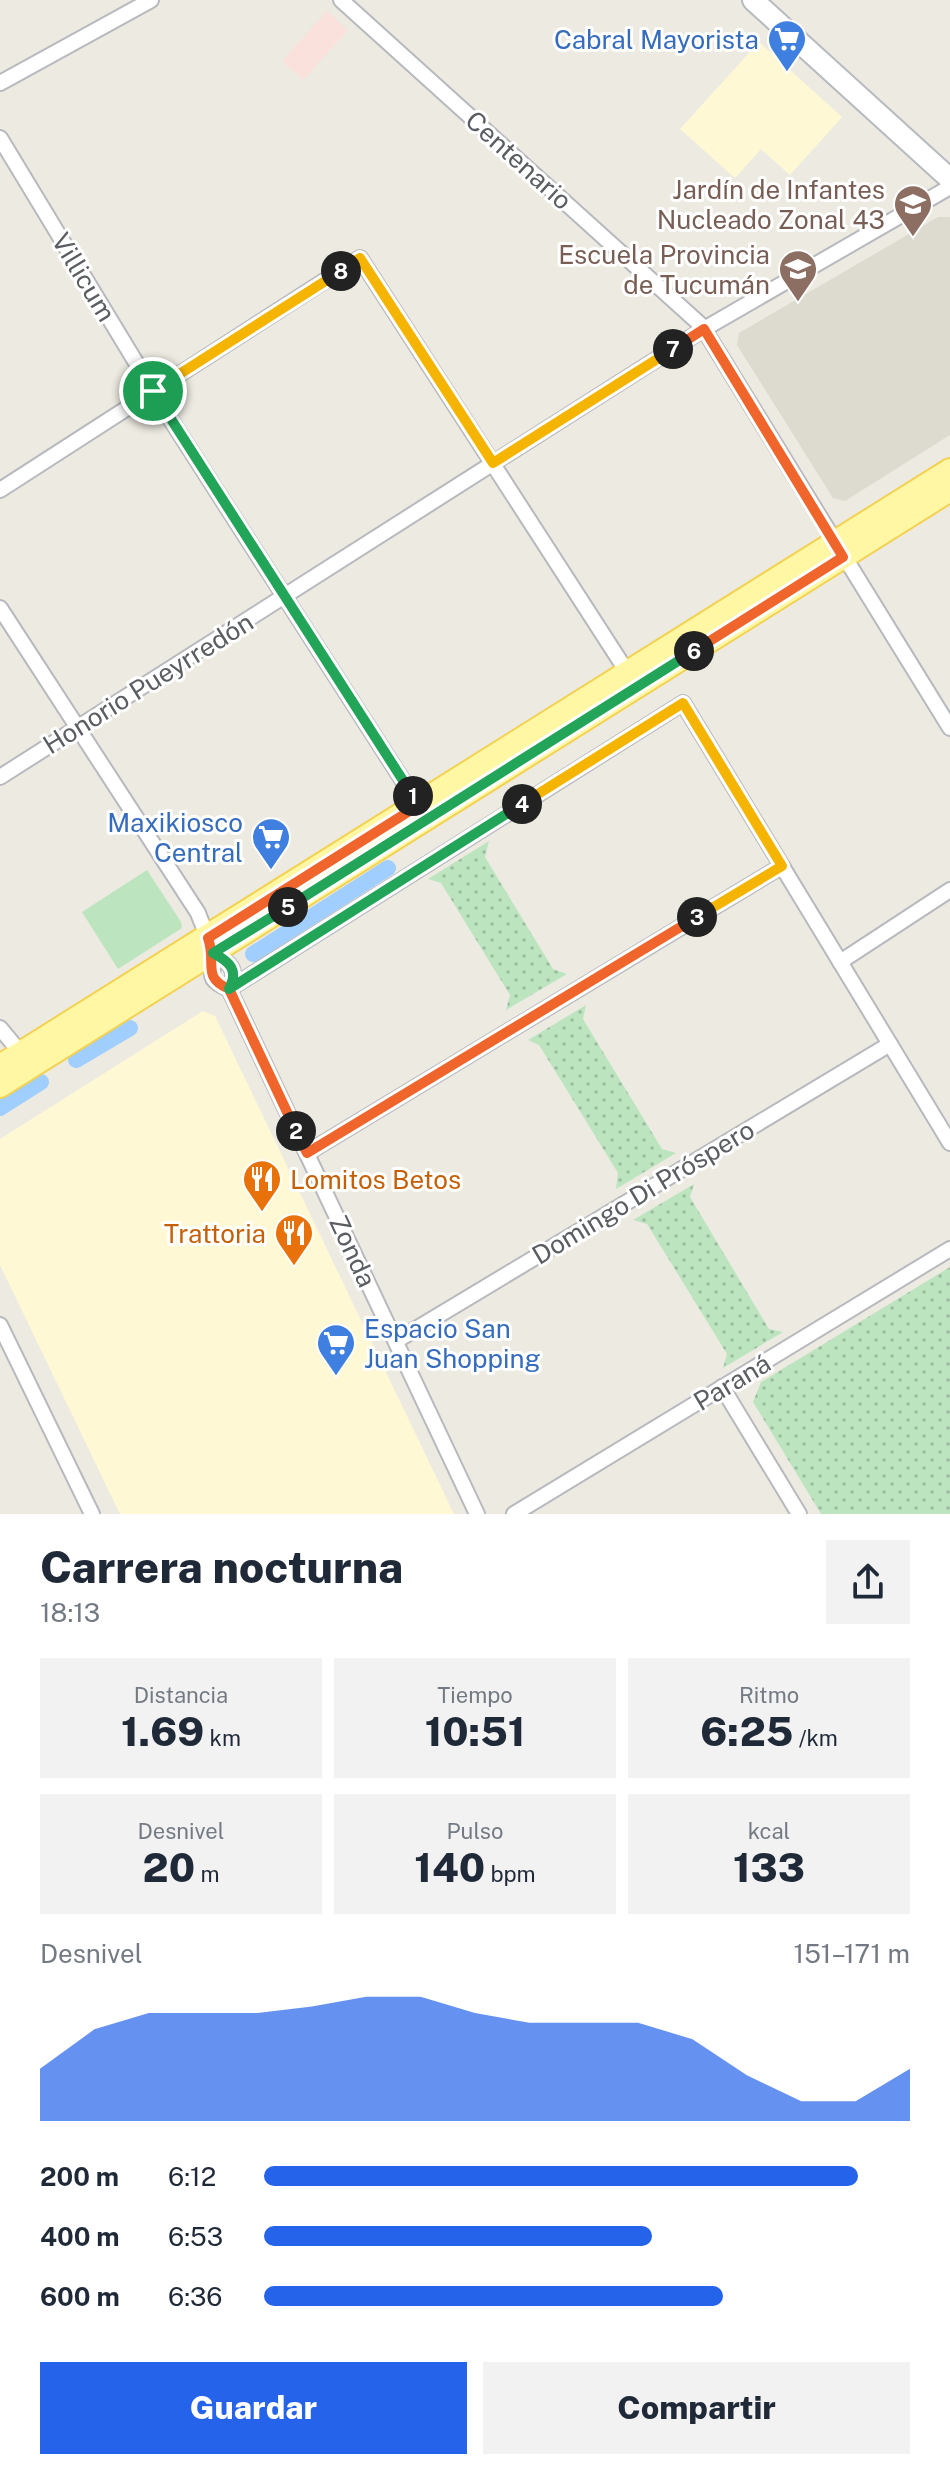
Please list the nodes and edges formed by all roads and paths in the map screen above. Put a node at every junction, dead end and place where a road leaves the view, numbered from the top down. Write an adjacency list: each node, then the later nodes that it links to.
1 (151, 0): 4 (street)
2 (341, 0): 8 (street, Centenario)
3 (753, 0): 6 (main road)
4 (0, 83)
5 (0, 138): 9 (street, Villicum)
6 (950, 179)
7 (950, 187): 8 (street, Honorio Pueyrredón)
8 (704, 329): 10 (street, Honorio Pueyrredón); 14 (street, Centenario)
9 (153, 391): 10 (street); 12 (street); 15 (street, Villicum)
10 (493, 463): 15 (street, Honorio Pueyrredón); 17 (street)
11 (950, 470): 14 (main road)
12 (0, 490)
13 (950, 490): 14 (main road)
14 (839, 550): 17 (main road); 19 (street, Centenario)
15 (284, 596): 18 (street, Honorio Pueyrredón); 21 (street, Villicum)
16 (0, 608): 18 (street, Zonda)
17 (632, 680): 21 (main road)
18 (78, 727): 20 (street, Honorio Pueyrredón); 24 (street, Zonda)
19 (950, 728)
20 (0, 777)
21 (423, 812): 24 (main road)
22 (782, 866): 25 (street); 26 (street); 33 (street)
23 (950, 890): 25 (street)
24 (210, 946): 26 (street, Zonda); 29 (main road)
25 (840, 962): 28 (street)
26 (229, 989): 33 (street, Zonda)
27 (0, 1028): 29 (street)
28 (890, 1044): 32 (street); 36 (street, Domingo Di Próspero)
29 (27, 1060): 30 (main road); 31 (main road)
30 (0, 1066)
31 (0, 1086)
32 (950, 1143)
33 (307, 1153): 36 (street, Zonda)
34 (950, 1249): 37 (street, Paraná)
35 (0, 1325): 38 (street)
36 (396, 1341): 39 (street, Zonda)
37 (722, 1387): 40 (street, Paraná); 41 (street)
38 (92, 1514)
39 (477, 1514)
40 (514, 1514)
41 (799, 1514)

